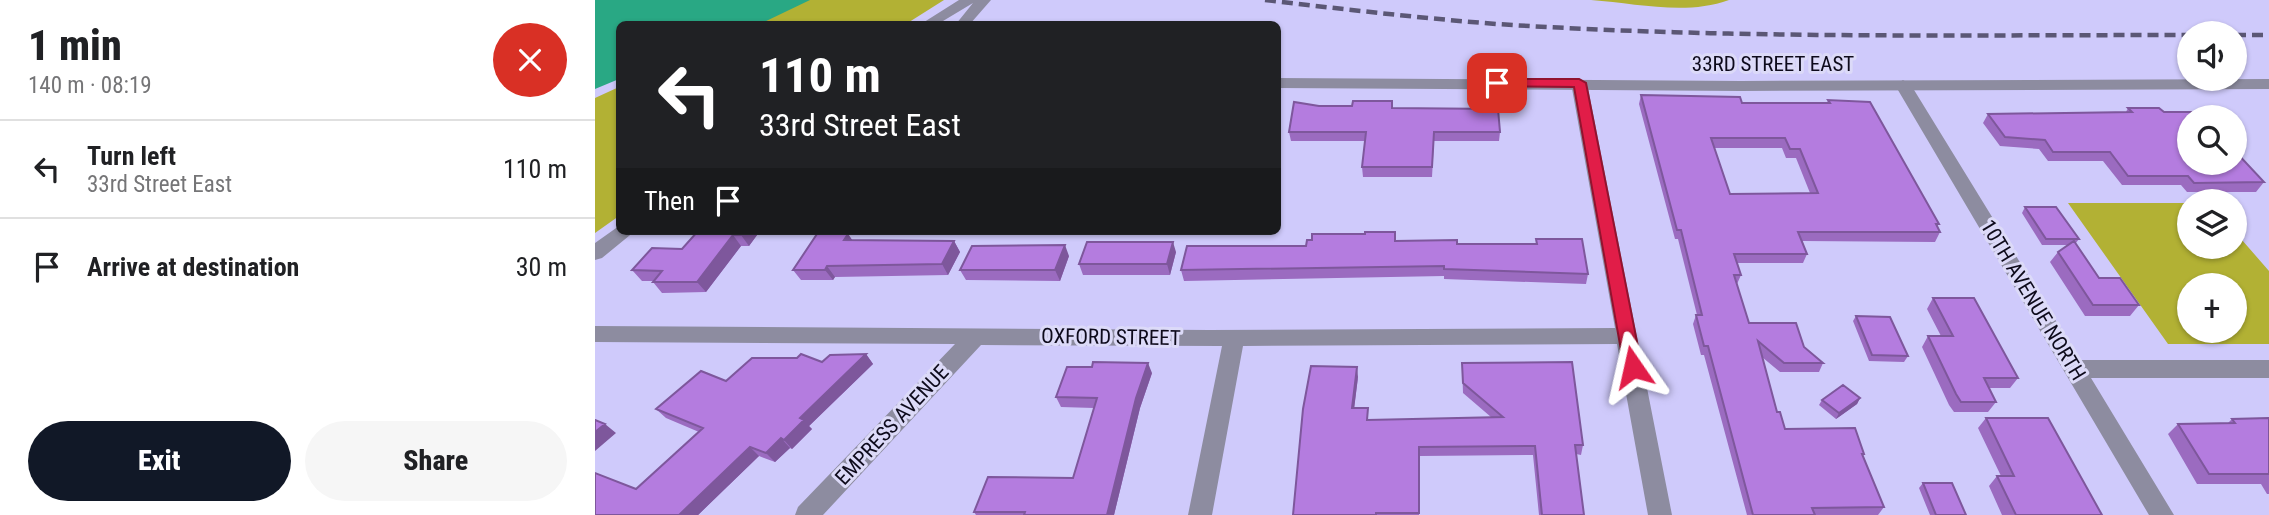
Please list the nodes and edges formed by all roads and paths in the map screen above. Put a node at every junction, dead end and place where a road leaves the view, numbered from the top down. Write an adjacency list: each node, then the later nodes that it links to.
1 (969, 0): 3 (street)
2 (984, 0): 4 (street)
3 (933, 21)
4 (966, 21)
5 (1281, 83): 6 (street, 33RD STREET EAST)
6 (1579, 83): 8 (street, 33RD STREET EAST); 13 (street)
7 (2269, 84): 8 (street, 33RD STREET EAST)
8 (1903, 85): 15 (street, 10TH AVENUE NORTH)
9 (620, 235): 10 (street)
10 (595, 253)
11 (595, 334): 12 (street, OXFORD STREET)
12 (977, 335): 14 (street, OXFORD STREET); 17 (street, EMPRESS AVENUE)
13 (1627, 336): 14 (street, OXFORD STREET); 19 (street)
14 (1234, 338): 18 (street)
15 (2075, 369): 16 (street); 20 (street, 10TH AVENUE NORTH)
16 (2269, 369)
17 (807, 515)
18 (1200, 515)
19 (1660, 515)
20 (2162, 515)

